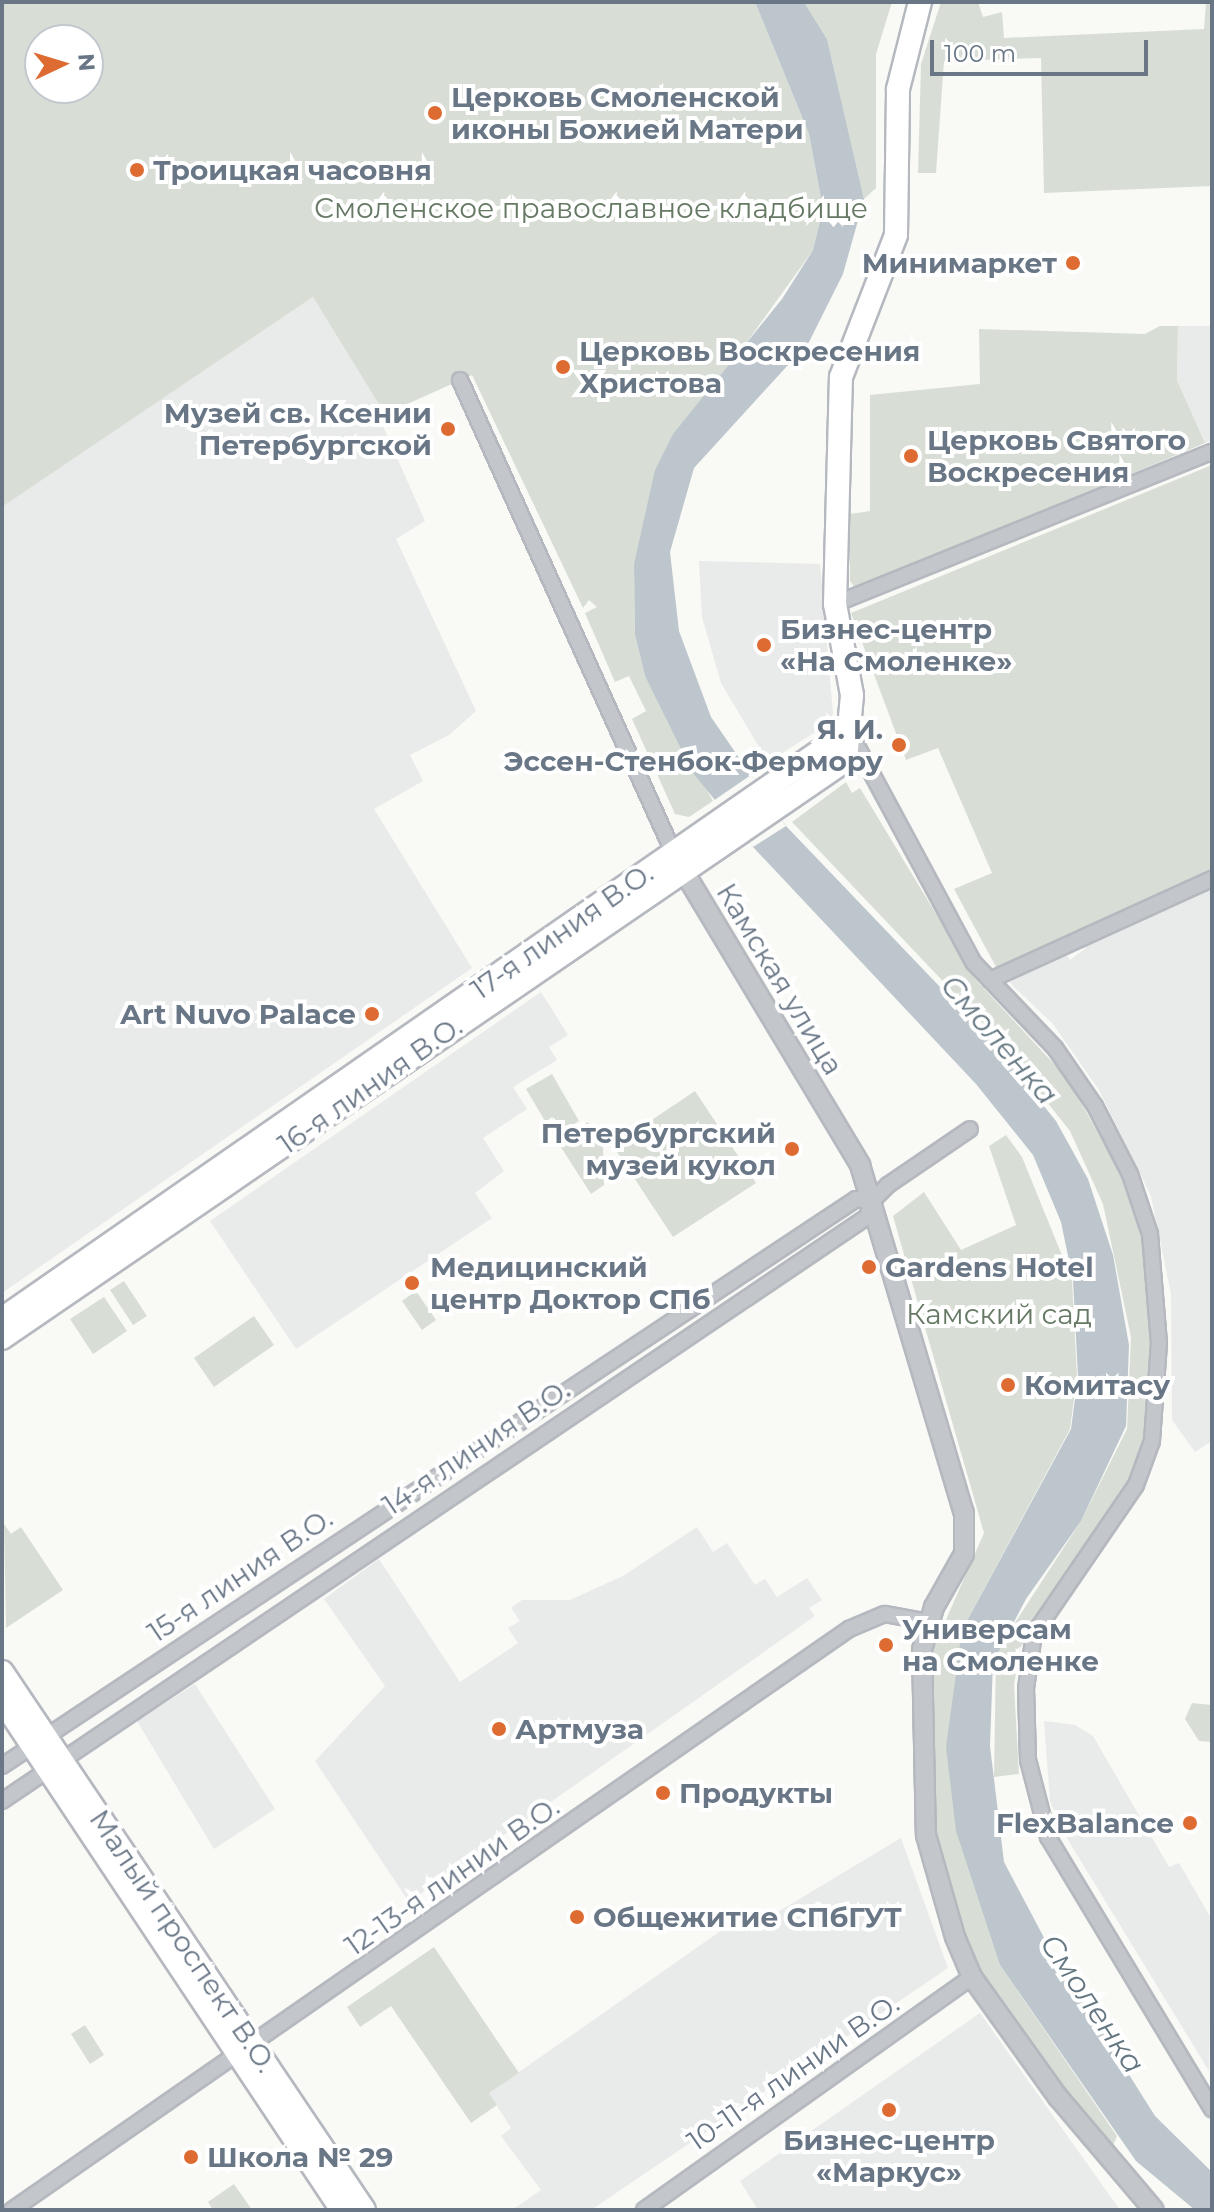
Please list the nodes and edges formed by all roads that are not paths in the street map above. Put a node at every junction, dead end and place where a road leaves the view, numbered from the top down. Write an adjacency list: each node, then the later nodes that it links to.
1 (920, 2): 4 (main road)
2 (460, 380): 6 (street, Камская улица)
3 (1212, 452): 4 (street)
4 (835, 604): 5 (main road)
5 (849, 731): 6 (main road, 16-я линия В.О.); 8 (street)
6 (678, 862): 10 (street, Камская улица); 11 (main road, 17-я линия В.О.); 12 (main road, 16-я линия В.О.)
7 (1212, 879): 8 (street)
8 (990, 980): 26 (street)
9 (970, 1129): 10 (street, 14-я линия В.О.)
10 (872, 1201): 13 (street, 15-я линия В.О.); 14 (street, 14-я линия В.О.); 17 (street, Камская улица)
11 (2, 1319)
12 (2, 1338)
13 (623, 1353): 14 (street); 15 (street, 15-я линия В.О.)
14 (635, 1372): 16 (street, 14-я линия В.О.)
15 (375, 1516): 16 (street); 20 (street, 15-я линия В.О.)
16 (388, 1537): 21 (street, 14-я линия В.О.)
17 (929, 1622): 24 (street, Камская улица); 25 (street, 12-13-я линии В.О.)
18 (2, 1672): 20 (main road, Малый проспект В.О.)
19 (2, 1700): 20 (main road, Малый проспект В.О.)
20 (40, 1741): 21 (main road, Малый проспект В.О.); 22 (street, 15-я линия В.О.)
21 (55, 1765): 23 (street, 14-я линия В.О.); 25 (main road, Малый проспект В.О.)
22 (2, 1766)
23 (2, 1801)
24 (972, 1977): 30 (street, 10-11-я линии В.О.); 31 (street, Камская улица)
25 (246, 2050): 27 (street, 12-13-я линии В.О.); 28 (main road, Малый проспект В.О.); 29 (main road, Малый проспект В.О.)
26 (1212, 2109)
27 (12, 2210)
28 (342, 2210)
29 (364, 2210)
30 (644, 2210)
31 (1154, 2210)

